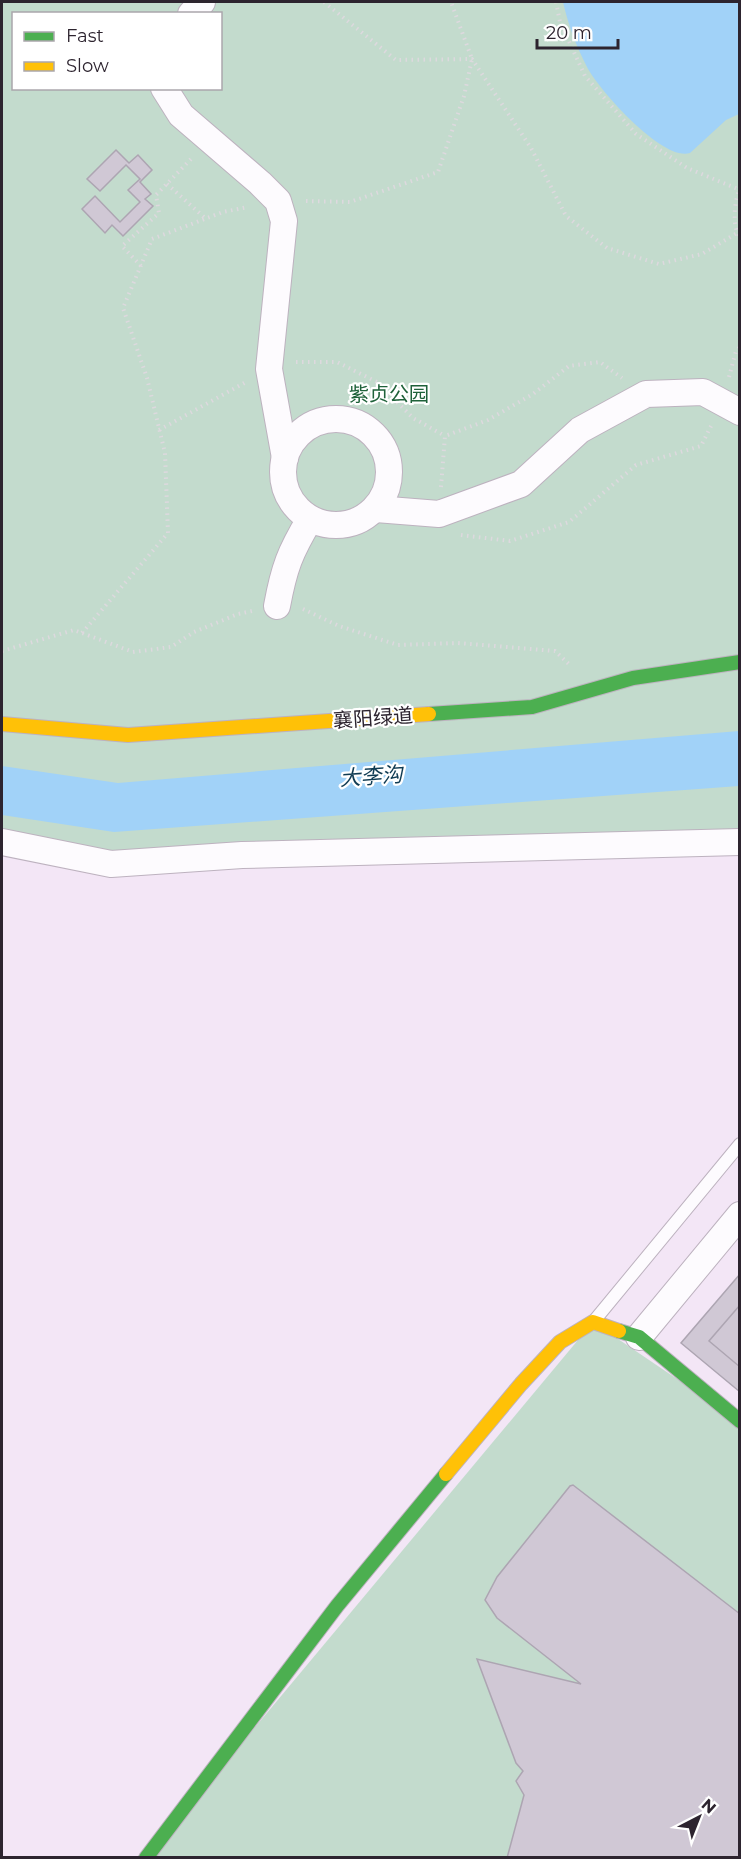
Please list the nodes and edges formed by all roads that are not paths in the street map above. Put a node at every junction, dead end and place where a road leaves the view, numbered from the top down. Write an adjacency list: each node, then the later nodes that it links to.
1 (165, 90): 3 (street)
2 (740, 412): 4 (street)
3 (285, 458): 4 (street); 5 (street)
4 (376, 509): 5 (street)
5 (310, 519): 6 (street)
6 (277, 606)
7 (740, 662): 8 (street, 襄阳绿道)
8 (2, 724)
9 (740, 842): 10 (street)
10 (2, 843)
11 (740, 1144): 13 (lane)
12 (740, 1215): 14 (street)
13 (593, 1322): 14 (street); 16 (street)
14 (639, 1337): 15 (street)
15 (740, 1421)
16 (146, 1857)

